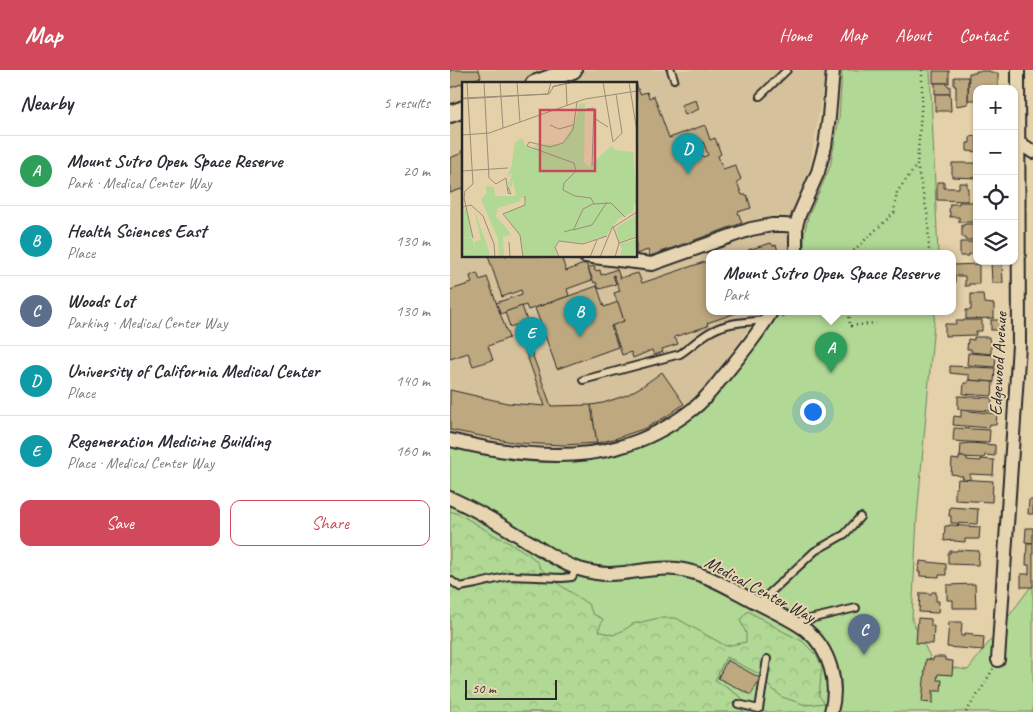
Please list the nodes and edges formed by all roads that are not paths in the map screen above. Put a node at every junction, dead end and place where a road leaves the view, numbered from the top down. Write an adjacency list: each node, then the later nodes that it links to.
1 (573, 70): 7 (street)
2 (671, 70): 6 (lane)
3 (788, 70): 8 (lane)
4 (833, 70): 14 (street)
5 (1018, 70): 11 (street, Edgewood Avenue)
6 (674, 79)
7 (552, 80)
8 (760, 96)
9 (462, 110): 10 (street)
10 (450, 114)
11 (1018, 130)
12 (1018, 142): 13 (street); 28 (street, Edgewood Avenue)
13 (1033, 152)
14 (796, 226): 15 (street); 16 (street)
15 (796, 250)
16 (602, 258)
17 (769, 316): 18 (lane); 19 (street)
18 (583, 380)
19 (450, 440)
20 (450, 498): 22 (street, Medical Center Way)
21 (860, 517): 24 (lane)
22 (577, 568): 23 (lane); 24 (street, Medical Center Way)
23 (450, 580)
24 (759, 604): 26 (street, Medical Center Way)
25 (856, 608): 26 (lane)
26 (796, 624): 30 (street, Medical Center Way)
27 (767, 659): 29 (lane)
28 (998, 660)
29 (738, 704)
30 (831, 712)

